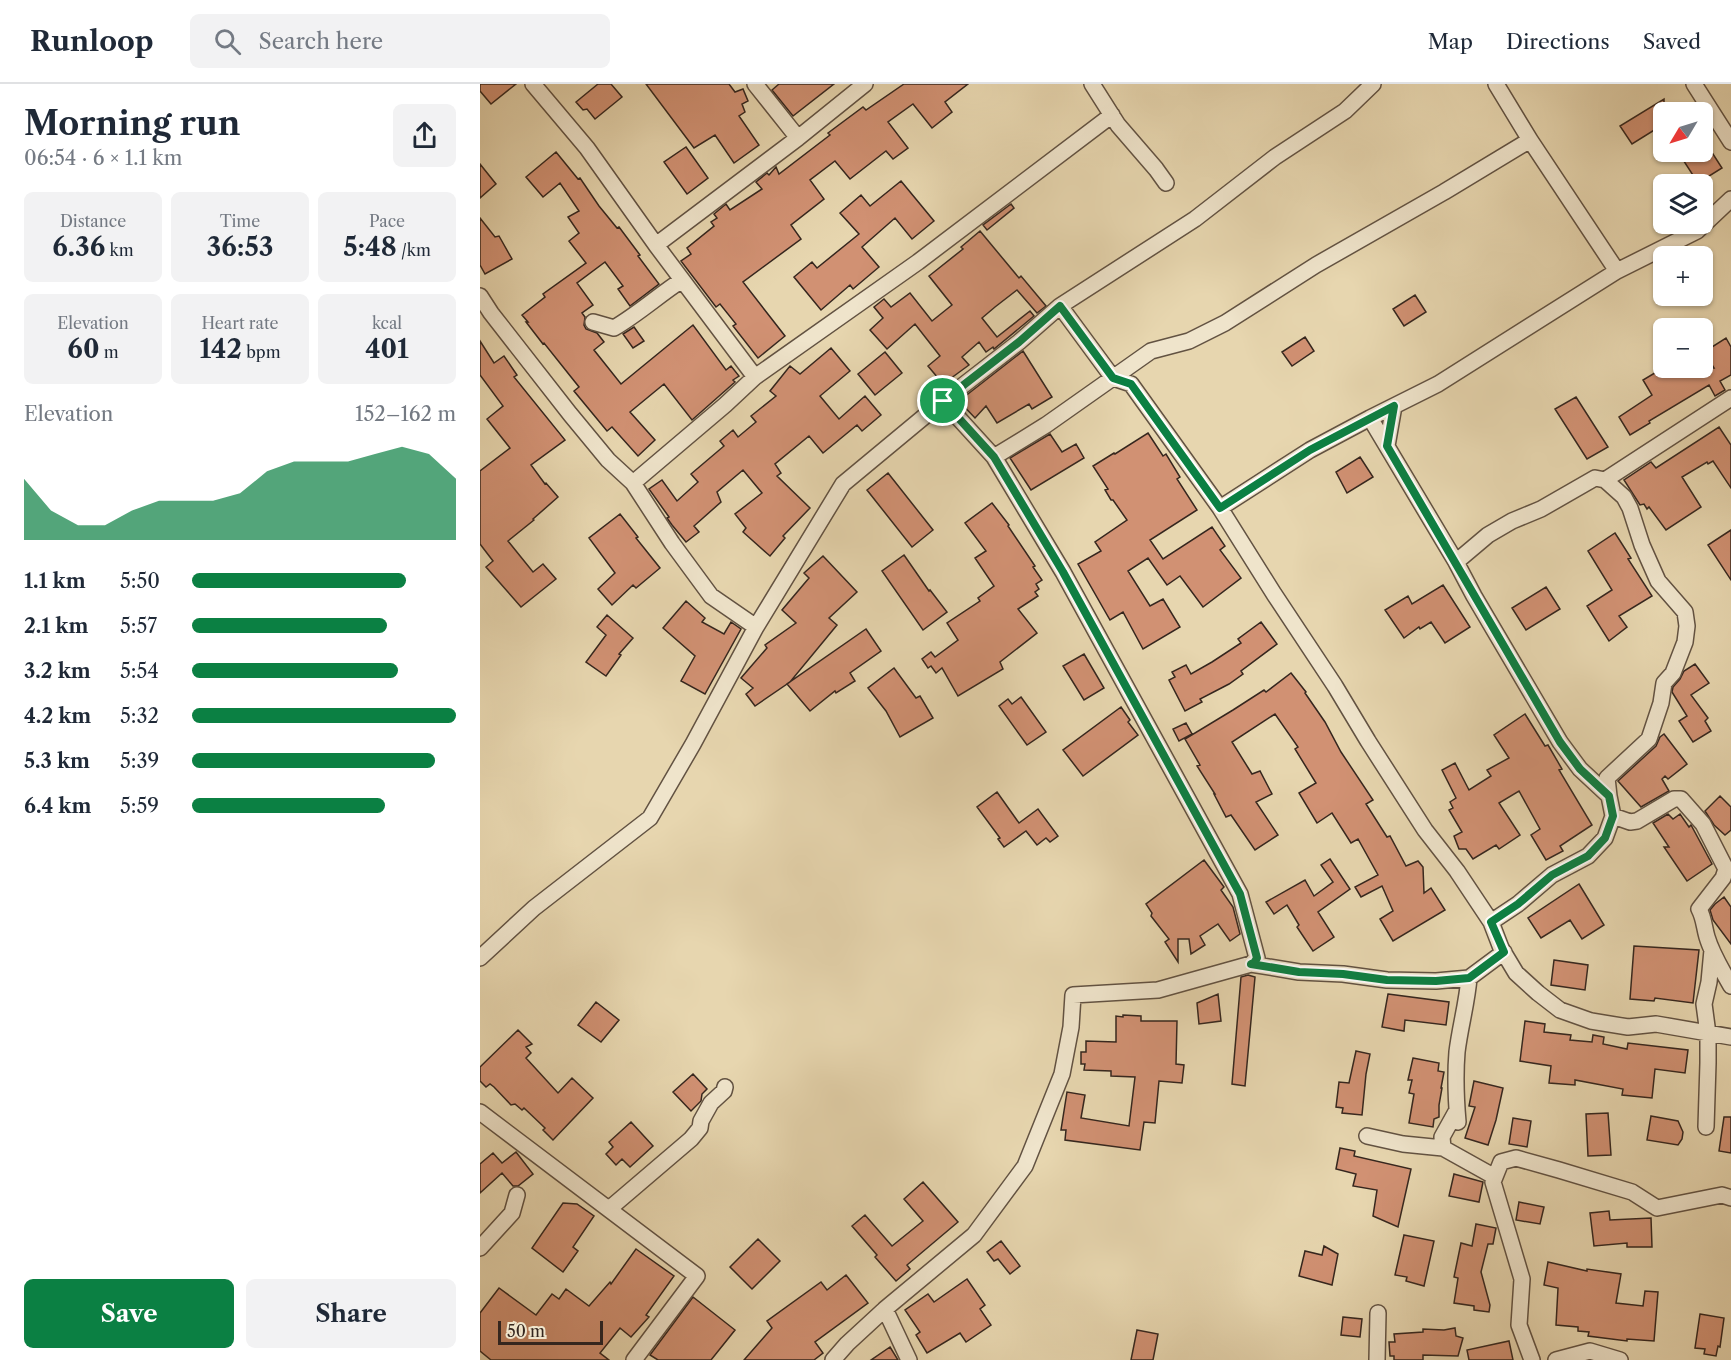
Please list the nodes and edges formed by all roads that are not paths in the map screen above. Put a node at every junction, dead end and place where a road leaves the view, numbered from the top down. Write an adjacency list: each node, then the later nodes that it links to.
1 (532, 84): 14 (street)
2 (755, 84): 9 (street)
3 (865, 84): 9 (street)
4 (1092, 84): 8 (street)
5 (1373, 84): 18 (street)
6 (1496, 84): 10 (street)
7 (1694, 84): 11 (street)
8 (1112, 115): 12 (street); 20 (street)
9 (798, 138): 14 (street)
10 (1530, 140): 15 (street); 21 (street)
11 (1731, 142)
12 (1166, 183)
13 (1731, 199): 15 (street)
14 (656, 246): 16 (street)
15 (1617, 271): 24 (street)
16 (682, 280): 19 (street); 20 (street)
17 (480, 296): 29 (street)
18 (1060, 306): 21 (street); 23 (street)
19 (593, 322)
20 (755, 377): 29 (street)
21 (1113, 378): 27 (street); 30 (street)
22 (1731, 398): 28 (street)
23 (943, 401): 27 (street); 32 (street)
24 (1394, 406): 25 (street); 26 (street)
25 (1370, 418): 26 (street); 30 (street)
26 (1387, 446): 31 (street)
27 (994, 457): 40 (street)
28 (1605, 480): 31 (street); 33 (street)
29 (633, 483): 32 (street)
30 (1220, 508): 36 (street)
31 (1456, 562): 33 (street)
32 (756, 627): 39 (street)
33 (1609, 796): 34 (street)
34 (1613, 816): 35 (street); 36 (street)
35 (1729, 873): 37 (street)
36 (1491, 922): 38 (street)
37 (1712, 950): 42 (street); 43 (street)
38 (1504, 952): 41 (street); 43 (street)
39 (480, 958)
40 (1251, 964): 41 (street); 55 (street)
41 (1469, 978): 49 (street)
42 (1731, 986)
43 (1708, 1034): 44 (street); 47 (street)
44 (1731, 1037)
45 (726, 1087): 53 (street)
46 (480, 1112): 53 (street)
47 (1706, 1127)
48 (1367, 1136): 49 (street)
49 (1443, 1148): 50 (street)
50 (1495, 1177): 52 (street); 61 (street)
51 (517, 1195): 54 (street)
52 (1731, 1198)
53 (609, 1209): 57 (street)
54 (480, 1248)
55 (885, 1309): 58 (street); 59 (street)
56 (1378, 1313): 60 (street)
57 (634, 1360)
58 (832, 1360)
59 (909, 1360)
60 (1377, 1360)
61 (1532, 1360)
62 (1556, 1360): 63 (street)
63 (1620, 1360)

